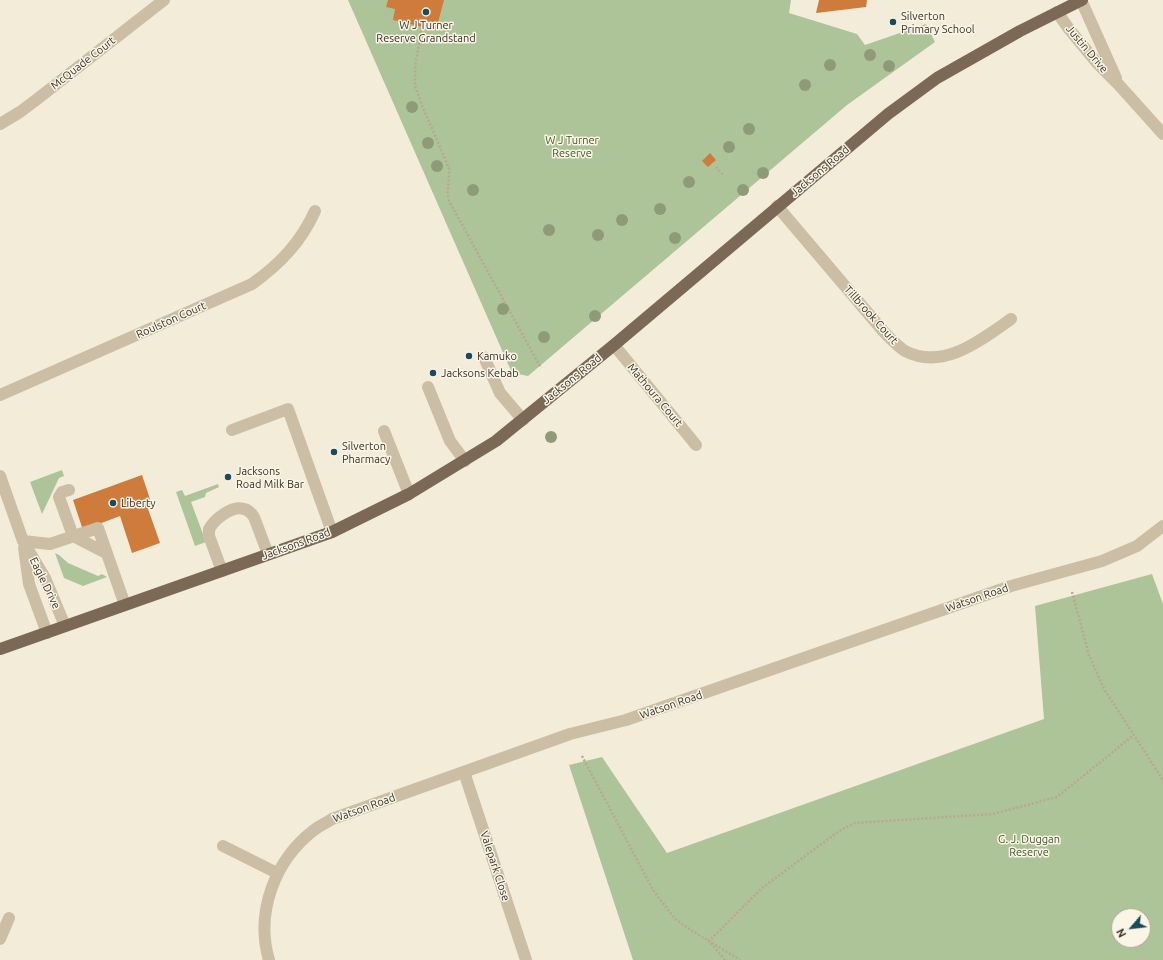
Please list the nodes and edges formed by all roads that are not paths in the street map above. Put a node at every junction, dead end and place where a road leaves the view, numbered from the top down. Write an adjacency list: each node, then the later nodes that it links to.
1 (164, 0): 5 (street, McQuade Court)
2 (1081, 0): 3 (main road, Jacksons Road); 4 (street, Justin Drive)
3 (1057, 12): 4 (street, Justin Drive); 7 (main road, Jacksons Road)
4 (1119, 85): 6 (street, Justin Drive)
5 (0, 124)
6 (1163, 134)
7 (777, 206): 9 (street, Tillbrook Court); 10 (main road, Jacksons Road)
8 (315, 211): 13 (street, Roulston Court)
9 (1011, 319)
10 (614, 345): 14 (main road, Jacksons Road); 17 (street, Mathoura Court)
11 (484, 357): 14 (street)
12 (428, 387): 18 (street)
13 (0, 395)
14 (522, 420): 18 (main road, Jacksons Road)
15 (232, 430): 23 (street)
16 (384, 431): 21 (street)
17 (696, 445)
18 (465, 460): 21 (main road, Jacksons Road)
19 (0, 476): 25 (street, Eagle Drive)
20 (69, 490): 24 (street)
21 (409, 494): 23 (main road, Jacksons Road)
22 (1163, 526): 33 (street, Watson Road)
23 (332, 532): 27 (main road, Jacksons Road)
24 (73, 536): 25 (street); 26 (street); 26 (street)
25 (23, 541): 30 (street, Eagle Drive); 31 (street, Eagle Drive)
26 (106, 553): 29 (street)
27 (268, 554): 28 (main road, Jacksons Road); 28 (street)
28 (222, 570): 29 (main road, Jacksons Road)
29 (125, 605): 30 (main road, Jacksons Road)
30 (64, 626): 31 (main road, Jacksons Road)
31 (47, 633): 32 (main road, Jacksons Road)
32 (0, 649)
33 (464, 772): 35 (street, Watson Road); 39 (street, Valepark Close)
34 (223, 846): 35 (street)
35 (277, 873): 38 (street, Watson Road)
36 (9, 918): 37 (street)
37 (0, 938)
38 (269, 960)
39 (526, 960)

